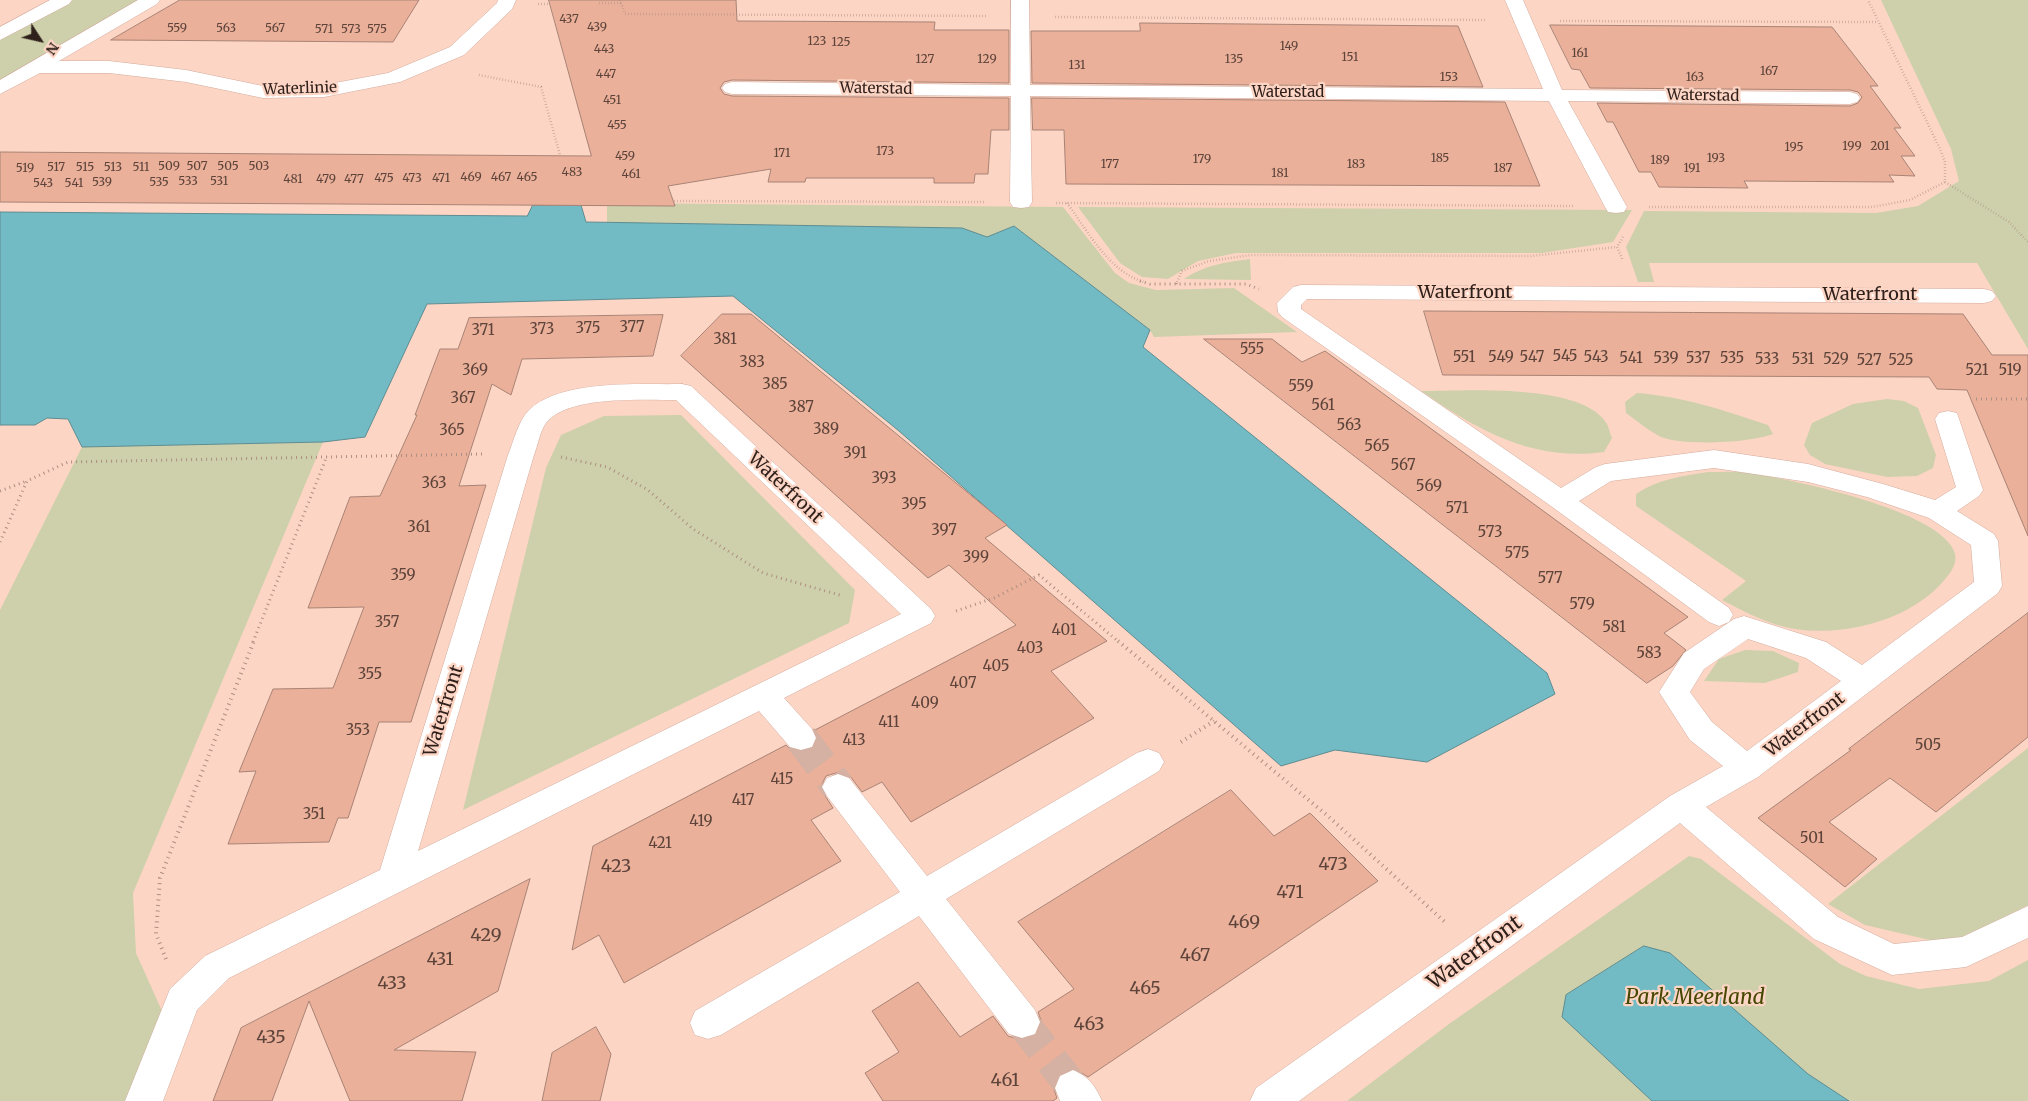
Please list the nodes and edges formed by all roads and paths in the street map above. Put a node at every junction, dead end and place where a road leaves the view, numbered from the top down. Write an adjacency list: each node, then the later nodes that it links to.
1 (63, 0): 11 (street)
2 (151, 0): 13 (street)
3 (507, 0): 12 (street, Waterlinie)
4 (1514, 0): 9 (street)
5 (1868, 0): 10 (path)
6 (620, 1): 7 (path); 8 (path)
7 (599, 3)
8 (1020, 8): 9 (path); 16 (street)
9 (1524, 21): 10 (path); 17 (street)
10 (1878, 22): 20 (path)
11 (0, 34)
12 (424, 64): 13 (street, Waterlinie); 19 (path)
13 (36, 67): 14 (street)
14 (0, 88)
15 (732, 88): 16 (street, Waterstad)
16 (1020, 91): 17 (street, Waterstad); 22 (street)
17 (1555, 95): 18 (street, Waterstad); 24 (street)
18 (1850, 98)
19 (560, 155)
20 (1945, 182): 25 (path); 26 (path)
21 (674, 201): 22 (path)
22 (1021, 202): 23 (path)
23 (1067, 203): 24 (path); 28 (path)
24 (1616, 206): 25 (path)
25 (1640, 206): 27 (path)
26 (2028, 242)
27 (1617, 247): 28 (path); 29 (path)
28 (1176, 284): 31 (path)
29 (1637, 294): 30 (street, Waterfront); 31 (street, Waterfront)
30 (1984, 296)
31 (1289, 303): 37 (street)
32 (1948, 418): 38 (street)
33 (521, 455): 34 (path); 40 (path); 44 (street, Waterfront); 50 (street, Waterfront)
34 (327, 456): 35 (path); 54 (path)
35 (27, 481): 36 (path); 39 (path)
36 (0, 491)
37 (1560, 500): 38 (street, Waterfront); 42 (street)
38 (1938, 511): 43 (street, Waterfront)
39 (0, 542)
40 (848, 597)
41 (994, 598): 53 (path)
42 (1719, 615)
43 (1863, 682): 47 (street, Waterfront); 47 (street, Waterfront)
44 (763, 695): 45 (street); 50 (street, Waterfront)
45 (800, 738)
46 (1148, 762): 51 (street)
47 (1747, 768): 49 (street, Waterfront)
48 (838, 787): 51 (street)
49 (1681, 805): 52 (street); 53 (street, Waterfront)
50 (393, 881): 54 (street, Waterfront)
51 (922, 895): 55 (street); 56 (street)
52 (2028, 921)
53 (1478, 951): 58 (street, Waterfront)
54 (183, 1000): 57 (street, Waterfront)
55 (1022, 1022)
56 (708, 1023)
57 (144, 1101)
58 (1269, 1101)

